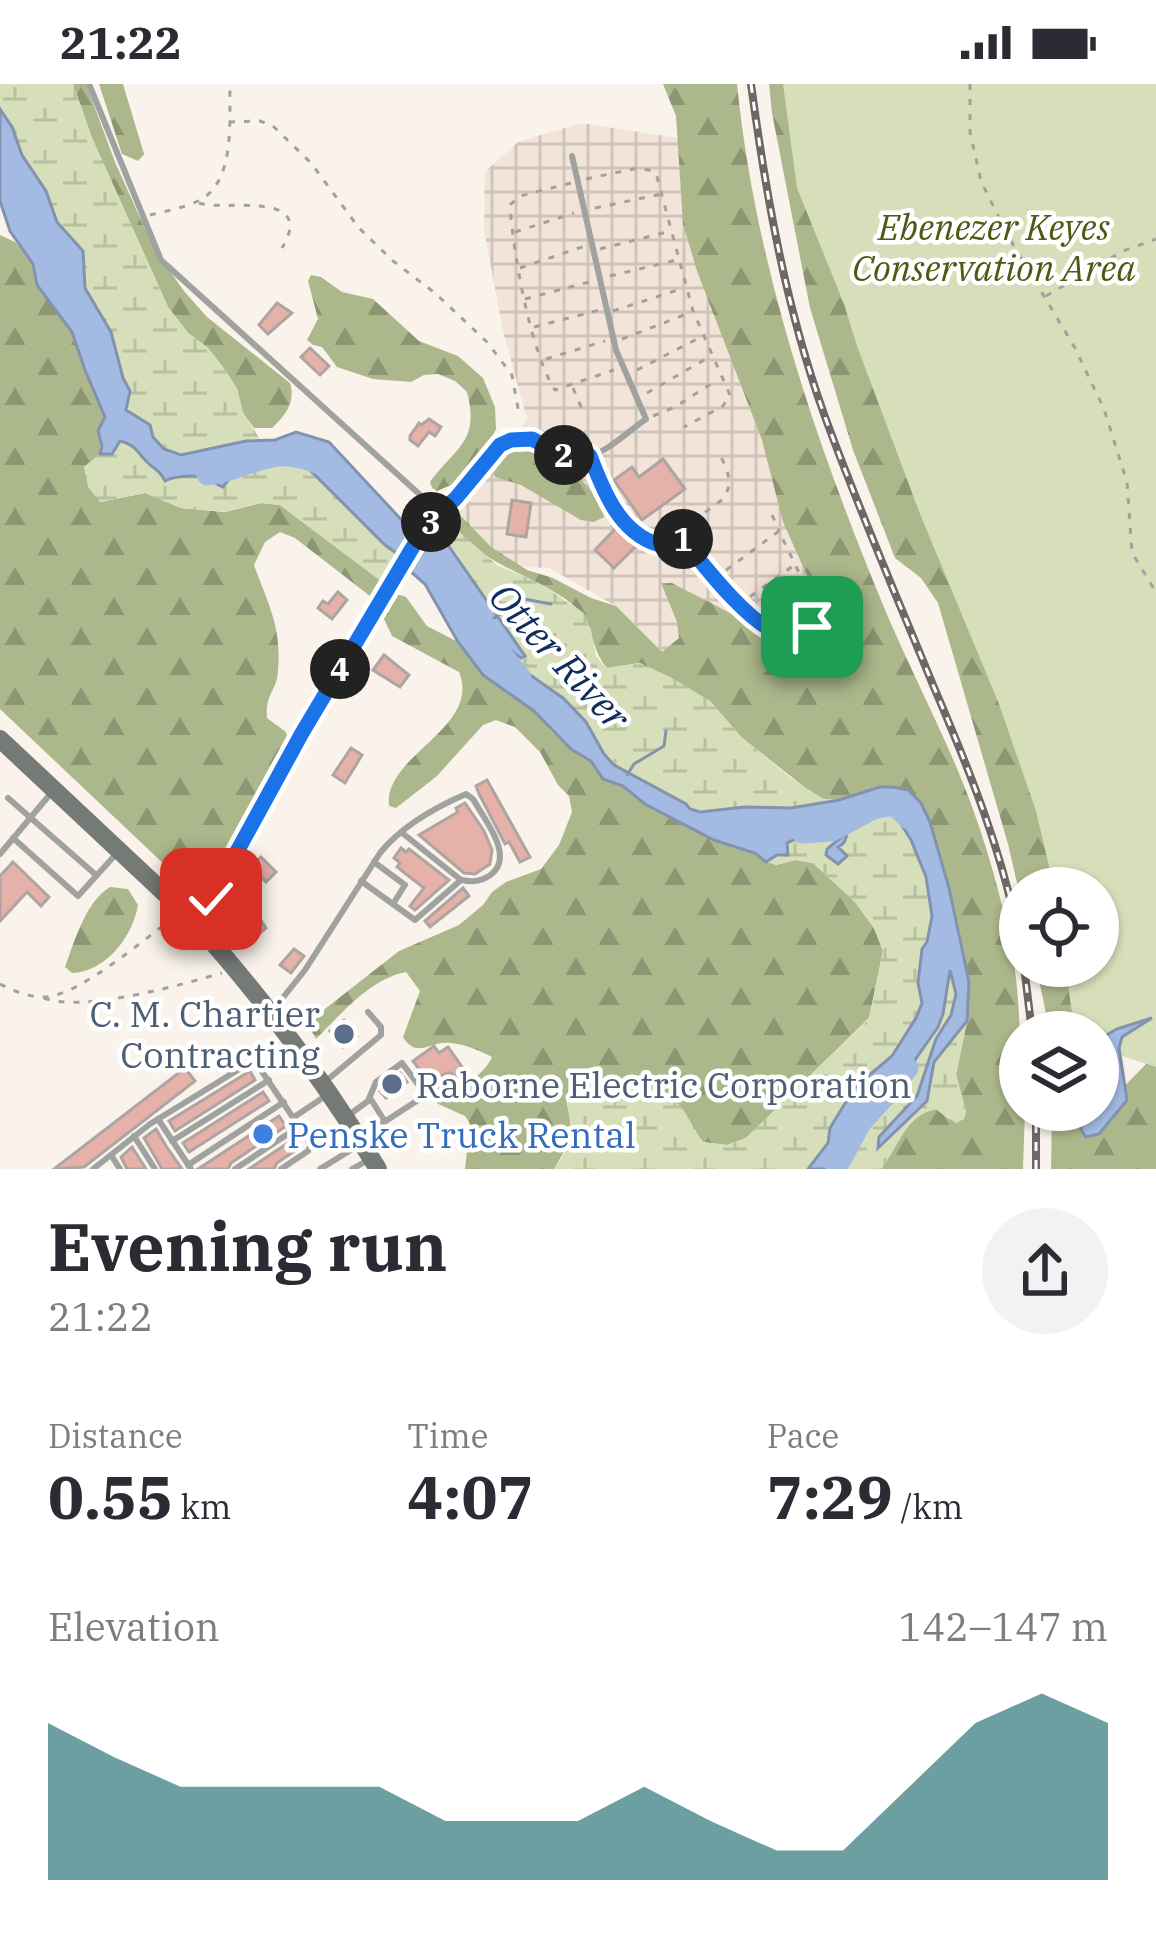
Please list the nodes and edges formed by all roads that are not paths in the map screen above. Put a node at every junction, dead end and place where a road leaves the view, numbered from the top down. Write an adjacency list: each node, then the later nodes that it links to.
1 (89, 84): 4 (lane)
2 (572, 156): 3 (lane)
3 (456, 498): 4 (street)
4 (440, 512): 5 (street)
5 (411, 550): 19 (lane)
6 (0, 739): 7 (main road)
7 (54, 790): 9 (lane); 12 (main road)
8 (8, 798): 9 (lane)
9 (30, 818): 11 (lane); 15 (lane)
10 (401, 832): 14 (lane); 17 (lane); 17 (lane)
11 (13, 838): 13 (lane); 15 (lane)
12 (119, 851): 15 (lane); 19 (main road)
13 (0, 854)
14 (374, 862): 16 (lane); 18 (lane)
15 (97, 875)
16 (361, 880): 18 (lane); 21 (lane)
17 (461, 880): 18 (lane)
18 (393, 904)
19 (187, 915): 21 (main road)
20 (368, 1012): 24 (lane)
21 (271, 1013): 24 (main road)
22 (268, 1080): 27 (lane); 30 (lane); 34 (lane)
23 (449, 1080): 25 (lane)
24 (326, 1088): 28 (lane); 29 (main road)
25 (426, 1095): 26 (lane); 31 (lane)
26 (370, 1098): 29 (lane); 31 (lane)
27 (284, 1102): 28 (lane); 37 (lane)
28 (294, 1117): 32 (lane)
29 (346, 1117): 36 (main road)
30 (158, 1118): 33 (lane); 34 (lane)
31 (385, 1122): 36 (lane)
32 (300, 1126): 41 (lane); 42 (lane)
33 (134, 1136): 35 (lane); 40 (lane)
34 (172, 1141): 37 (lane)
35 (111, 1155): 38 (lane); 39 (lane)
36 (370, 1157): 43 (lane); 44 (lane)
37 (189, 1167)
38 (92, 1169)
39 (120, 1169)
40 (155, 1169)
41 (235, 1169)
42 (281, 1169)
43 (320, 1169)
44 (352, 1169)

